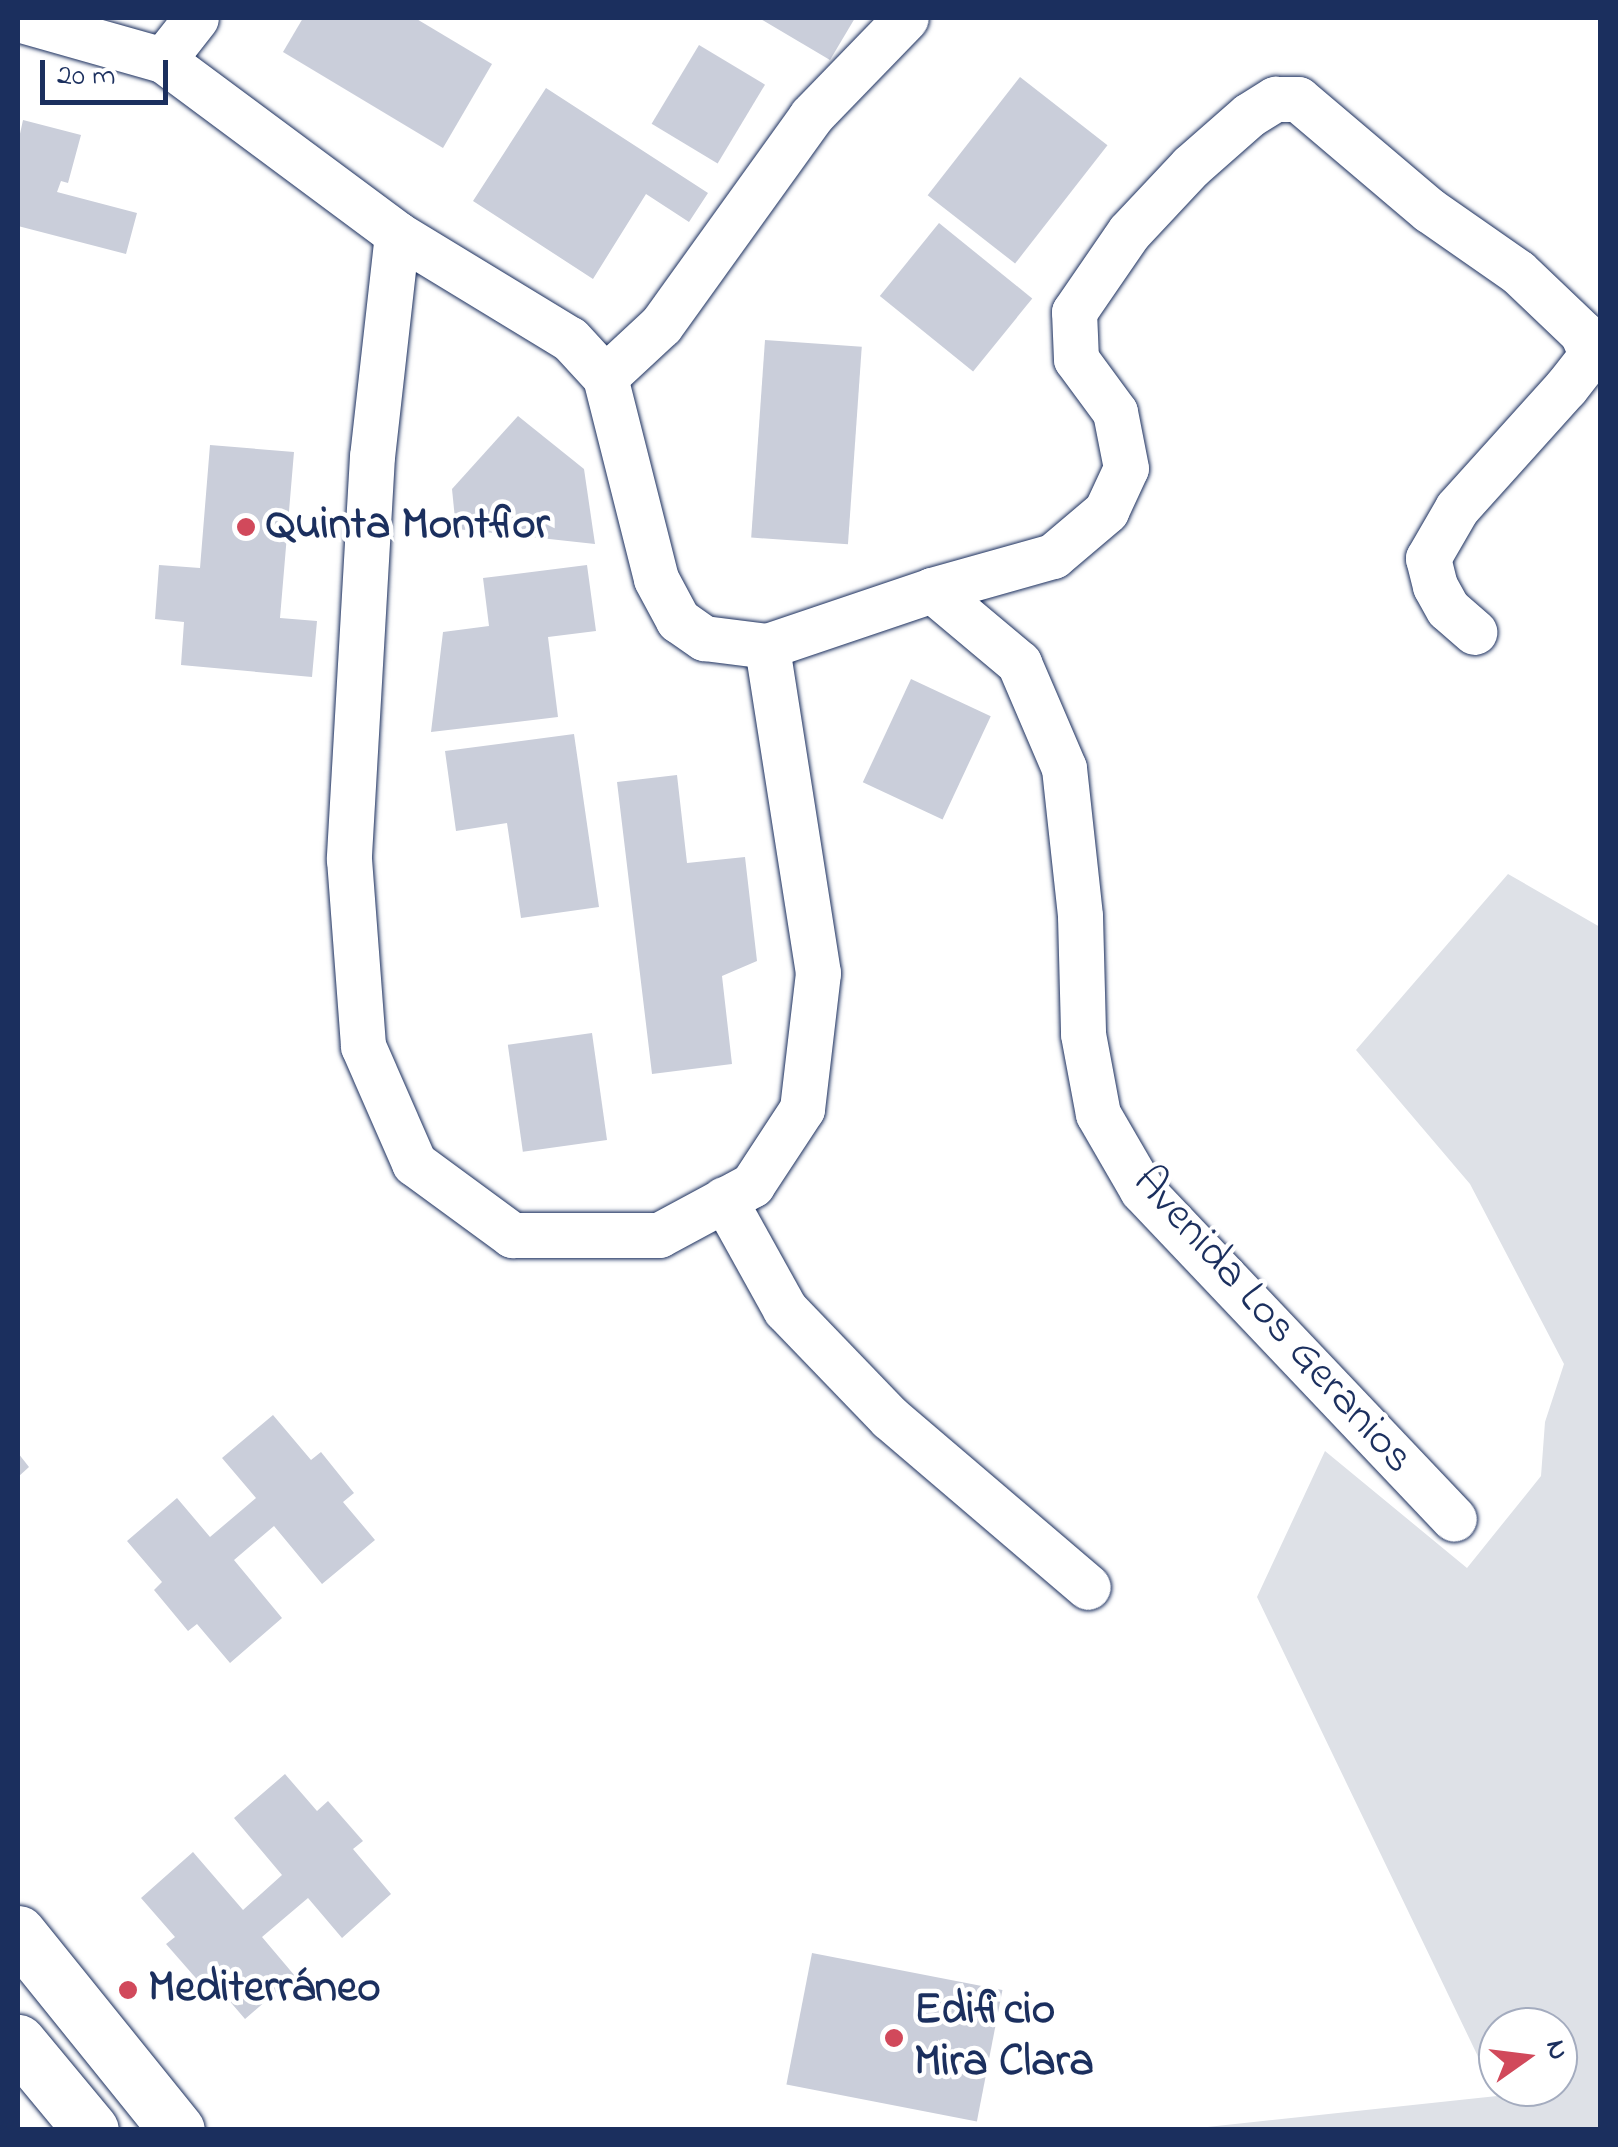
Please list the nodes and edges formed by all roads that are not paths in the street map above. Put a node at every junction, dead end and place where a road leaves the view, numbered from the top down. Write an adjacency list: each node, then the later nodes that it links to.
1 (196, 18): 4 (street)
2 (906, 18): 6 (street)
3 (18, 20): 4 (street)
4 (164, 60): 5 (street)
5 (396, 234): 6 (street); 10 (street)
6 (606, 377): 9 (street)
7 (932, 590): 8 (street); 9 (street); 11 (street, Avenida Los Geranios)
8 (1474, 632)
9 (767, 646): 10 (street)
10 (724, 1200): 12 (street)
11 (1454, 1519)
12 (1088, 1587)
13 (18, 1933): 16 (main road)
14 (18, 2042): 15 (main road)
15 (90, 2130)
16 (177, 2130)

